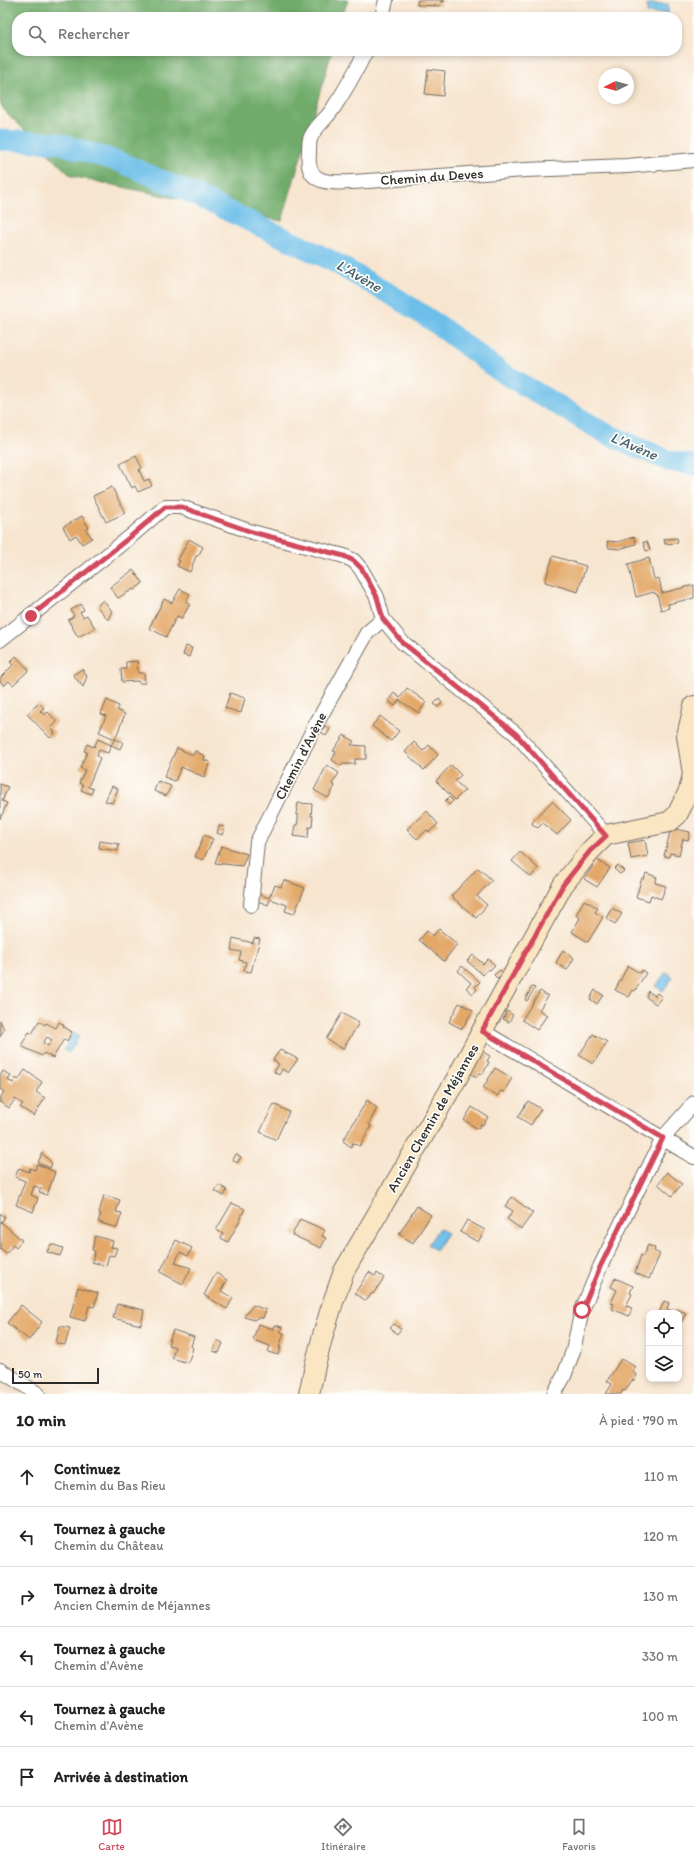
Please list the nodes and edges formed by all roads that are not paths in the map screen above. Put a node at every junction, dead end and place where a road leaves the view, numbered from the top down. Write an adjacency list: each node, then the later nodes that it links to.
1 (386, 0): 2 (street)
2 (383, 12)
3 (364, 56): 4 (street, Chemin du Deves)
4 (694, 160)
5 (383, 619): 6 (street); 8 (street); 9 (street, Chemin d'Avène)
6 (0, 640)
7 (694, 706): 8 (street)
8 (606, 836): 10 (street, Ancien Chemin de Méjannes)
9 (251, 905)
10 (482, 1031): 12 (street); 16 (street, Ancien Chemin de Méjannes)
11 (694, 1103): 12 (street)
12 (663, 1138): 13 (street); 17 (street)
13 (694, 1157)
14 (0, 1370): 15 (street)
15 (38, 1394)
16 (309, 1394)
17 (554, 1394)

